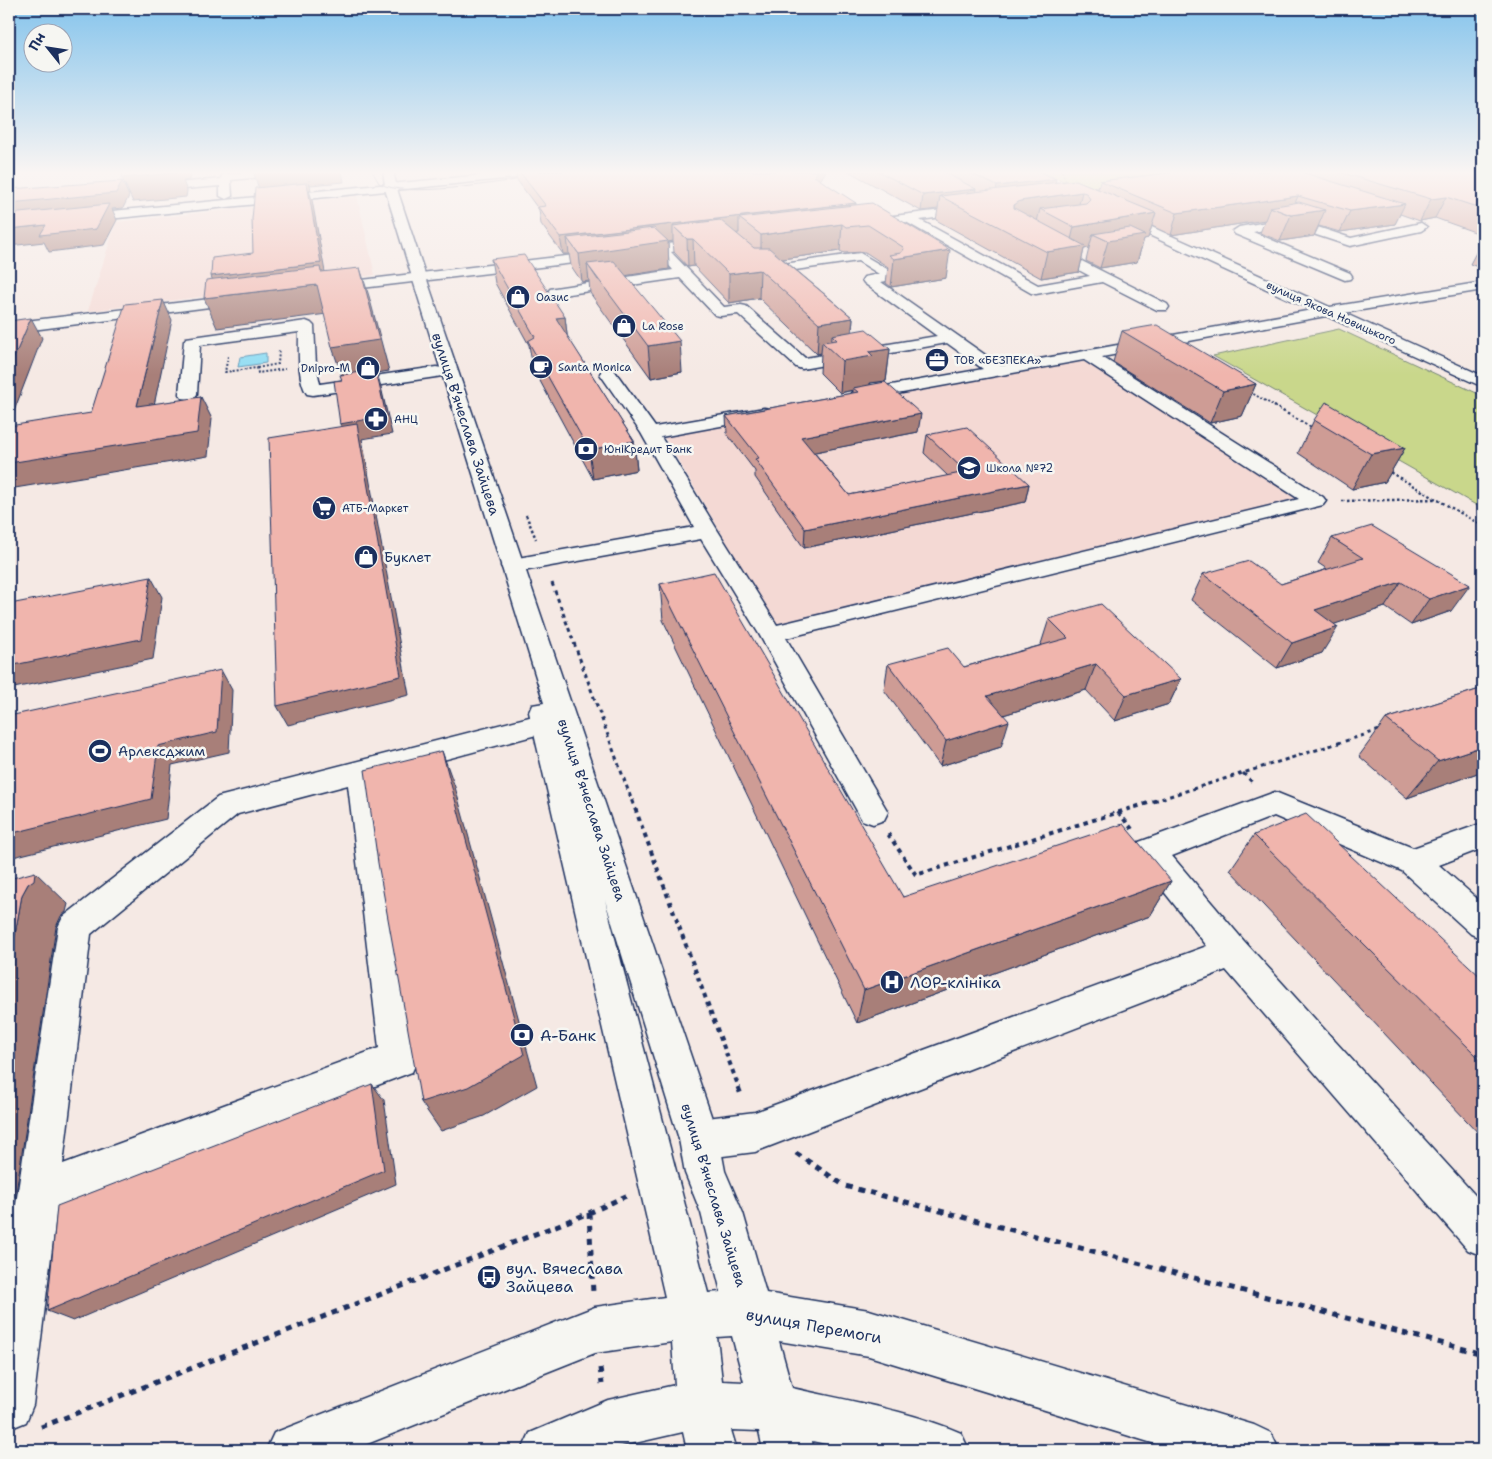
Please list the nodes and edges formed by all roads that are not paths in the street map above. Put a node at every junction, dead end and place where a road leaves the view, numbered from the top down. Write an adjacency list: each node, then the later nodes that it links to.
1 (403, 239): 16 (street, вулиця Вʼячеслава Зайцева)
2 (945, 239): 17 (street)
3 (1168, 239): 24 (street, вулиця Якова Новицького)
4 (1189, 239): 23 (street, вулиця Якова Новицького)
5 (1257, 239): 15 (street)
6 (1341, 239): 7 (street)
7 (1364, 239)
8 (1032, 240): 12 (street)
9 (724, 241): 10 (street)
10 (661, 249): 14 (street); 16 (street)
11 (1091, 254): 12 (street)
12 (1065, 258): 17 (street)
13 (746, 259): 26 (street)
14 (683, 273): 20 (street); 26 (street)
15 (1345, 276)
16 (413, 278): 19 (street); 29 (street, вулиця Вʼячеслава Зайцева); 38 (street, вулиця Вʼячеслава Зайцева)
17 (1104, 278): 22 (street)
18 (1483, 286): 23 (street)
19 (316, 290)
20 (555, 292)
21 (258, 297): 25 (street)
22 (1162, 307)
23 (1346, 307): 24 (street); 28 (street, вулиця Якова Новицького)
24 (1326, 311): 27 (street); 32 (street, вулиця Якова Новицького)
25 (9, 328)
26 (950, 338): 30 (street)
27 (1089, 356): 30 (street); 39 (street)
28 (1483, 368)
29 (436, 372): 33 (street); 40 (street, вулиця Вʼячеслава Зайцева)
30 (999, 372): 34 (street)
31 (608, 374): 36 (street)
32 (1483, 382)
33 (188, 394)
34 (844, 399)
35 (776, 411): 36 (street)
36 (650, 432): 37 (street)
37 (707, 531): 38 (street); 39 (street)
38 (512, 566): 47 (street, вулиця Вʼячеслава Зайцева)
39 (771, 634): 42 (street)
40 (545, 723): 41 (street); 51 (street, вулиця Вʼячеслава Зайцева)
41 (360, 771): 48 (street); 48 (street)
42 (873, 812)
43 (1483, 835): 44 (street)
44 (1413, 862): 45 (street); 46 (street)
45 (1483, 924)
46 (1232, 952): 47 (street); 49 (street)
47 (699, 1138): 50 (street, вулиця Вʼячеслава Зайцева)
48 (38, 1194): 53 (street)
49 (1483, 1235)
50 (749, 1313): 51 (street, вулиця Перемоги); 54 (street, вулиця Вʼячеслава Зайцева); 59 (street, вулиця Перемоги)
51 (692, 1316): 52 (street, вулиця Вʼячеслава Зайцева); 55 (street, вулиця Перемоги)
52 (701, 1404): 54 (street); 56 (street); 57 (street, вулиця Вʼячеслава Зайцева)
53 (9, 1405)
54 (781, 1429): 58 (street)
55 (291, 1450)
56 (547, 1450)
57 (712, 1450)
58 (944, 1450)
59 (1254, 1450)

